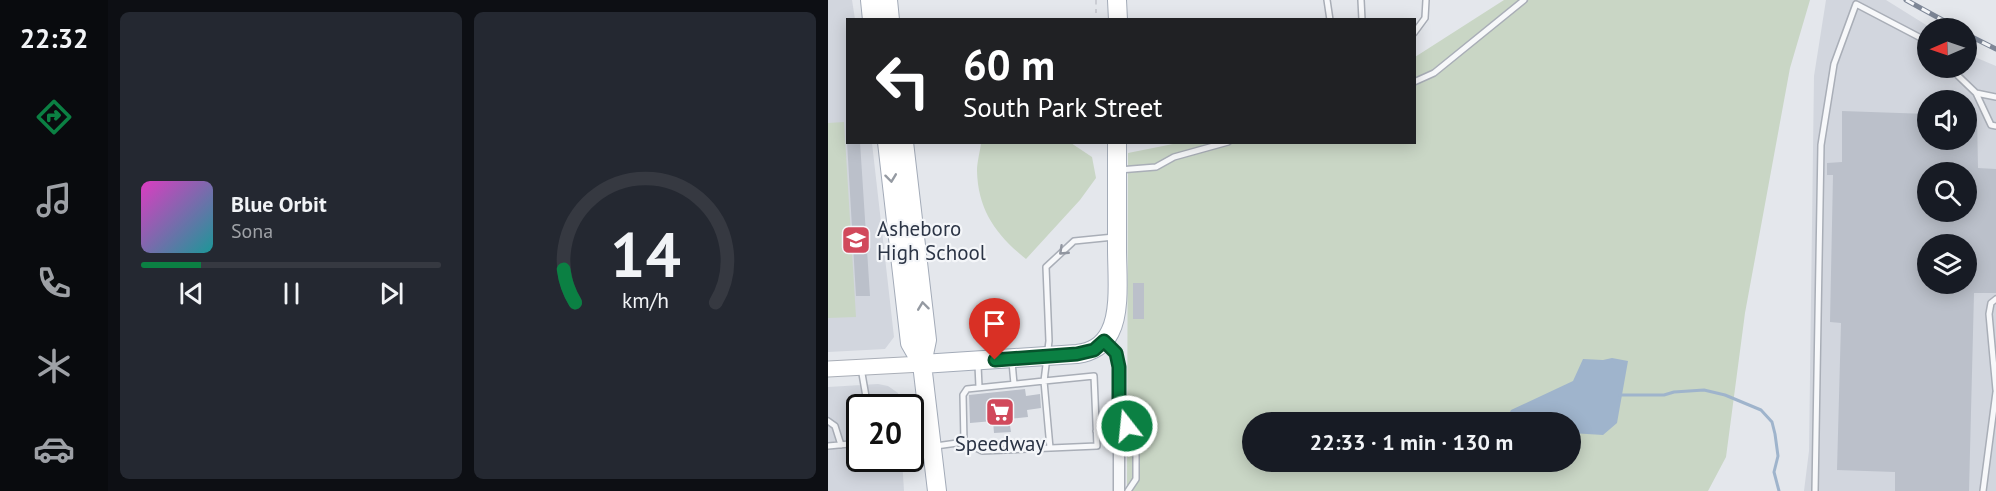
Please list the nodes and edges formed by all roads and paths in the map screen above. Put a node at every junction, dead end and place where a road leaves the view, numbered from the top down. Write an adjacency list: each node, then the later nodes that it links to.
1 (870, 0): 11 (main road)
2 (888, 0): 12 (main road)
3 (1096, 0): 10 (path)
4 (1118, 0): 13 (main road)
5 (1327, 0): 14 (lane)
6 (1361, 0): 15 (lane)
7 (1426, 0): 16 (lane)
8 (1524, 0): 19 (lane)
9 (1857, 2): 17 (lane); 57 (lane)
10 (1096, 14)
11 (872, 18)
12 (890, 18)
13 (1118, 18)
14 (1330, 18)
15 (1362, 18)
16 (1416, 30)
17 (1917, 36)
18 (1960, 78): 20 (lane)
19 (1416, 81)
20 (1973, 90)
21 (1977, 93): 23 (lane)
22 (1977, 95): 24 (lane)
23 (1996, 97)
24 (1996, 126)
25 (887, 144): 36 (main road, one-way to 36)
26 (904, 144): 36 (main road, one-way to 26)
27 (1117, 144): 29 (main road)
28 (1223, 144): 29 (lane)
29 (1117, 170): 30 (main road)
30 (1117, 237): 32 (main road); 33 (lane, one-way to 33)
31 (1996, 299): 42 (lane)
32 (1104, 341): 33 (main road); 44 (street)
33 (1046, 356): 34 (main road); 39 (lane)
34 (1012, 358): 35 (main road); 40 (lane)
35 (978, 361): 36 (main road); 41 (lane)
36 (922, 364): 37 (main road); 52 (main road)
37 (861, 367): 38 (main road); 43 (lane)
38 (828, 369)
39 (1044, 381): 40 (lane); 46 (lane); 53 (lane)
40 (1014, 384): 41 (lane)
41 (980, 387): 48 (lane)
42 (1996, 391): 58 (lane)
43 (866, 394)
44 (1119, 414): 47 (street); 56 (lane)
45 (828, 421): 50 (lane)
46 (1096, 430): 47 (lane); 53 (lane)
47 (1119, 432): 55 (street)
48 (964, 442): 52 (lane); 53 (lane)
49 (846, 444): 50 (lane)
50 (841, 445): 51 (lane)
51 (828, 446)
52 (931, 446): 54 (main road)
53 (1050, 448)
54 (936, 491)
55 (1119, 491)
56 (1128, 491)
57 (1815, 491)
58 (1983, 491)

